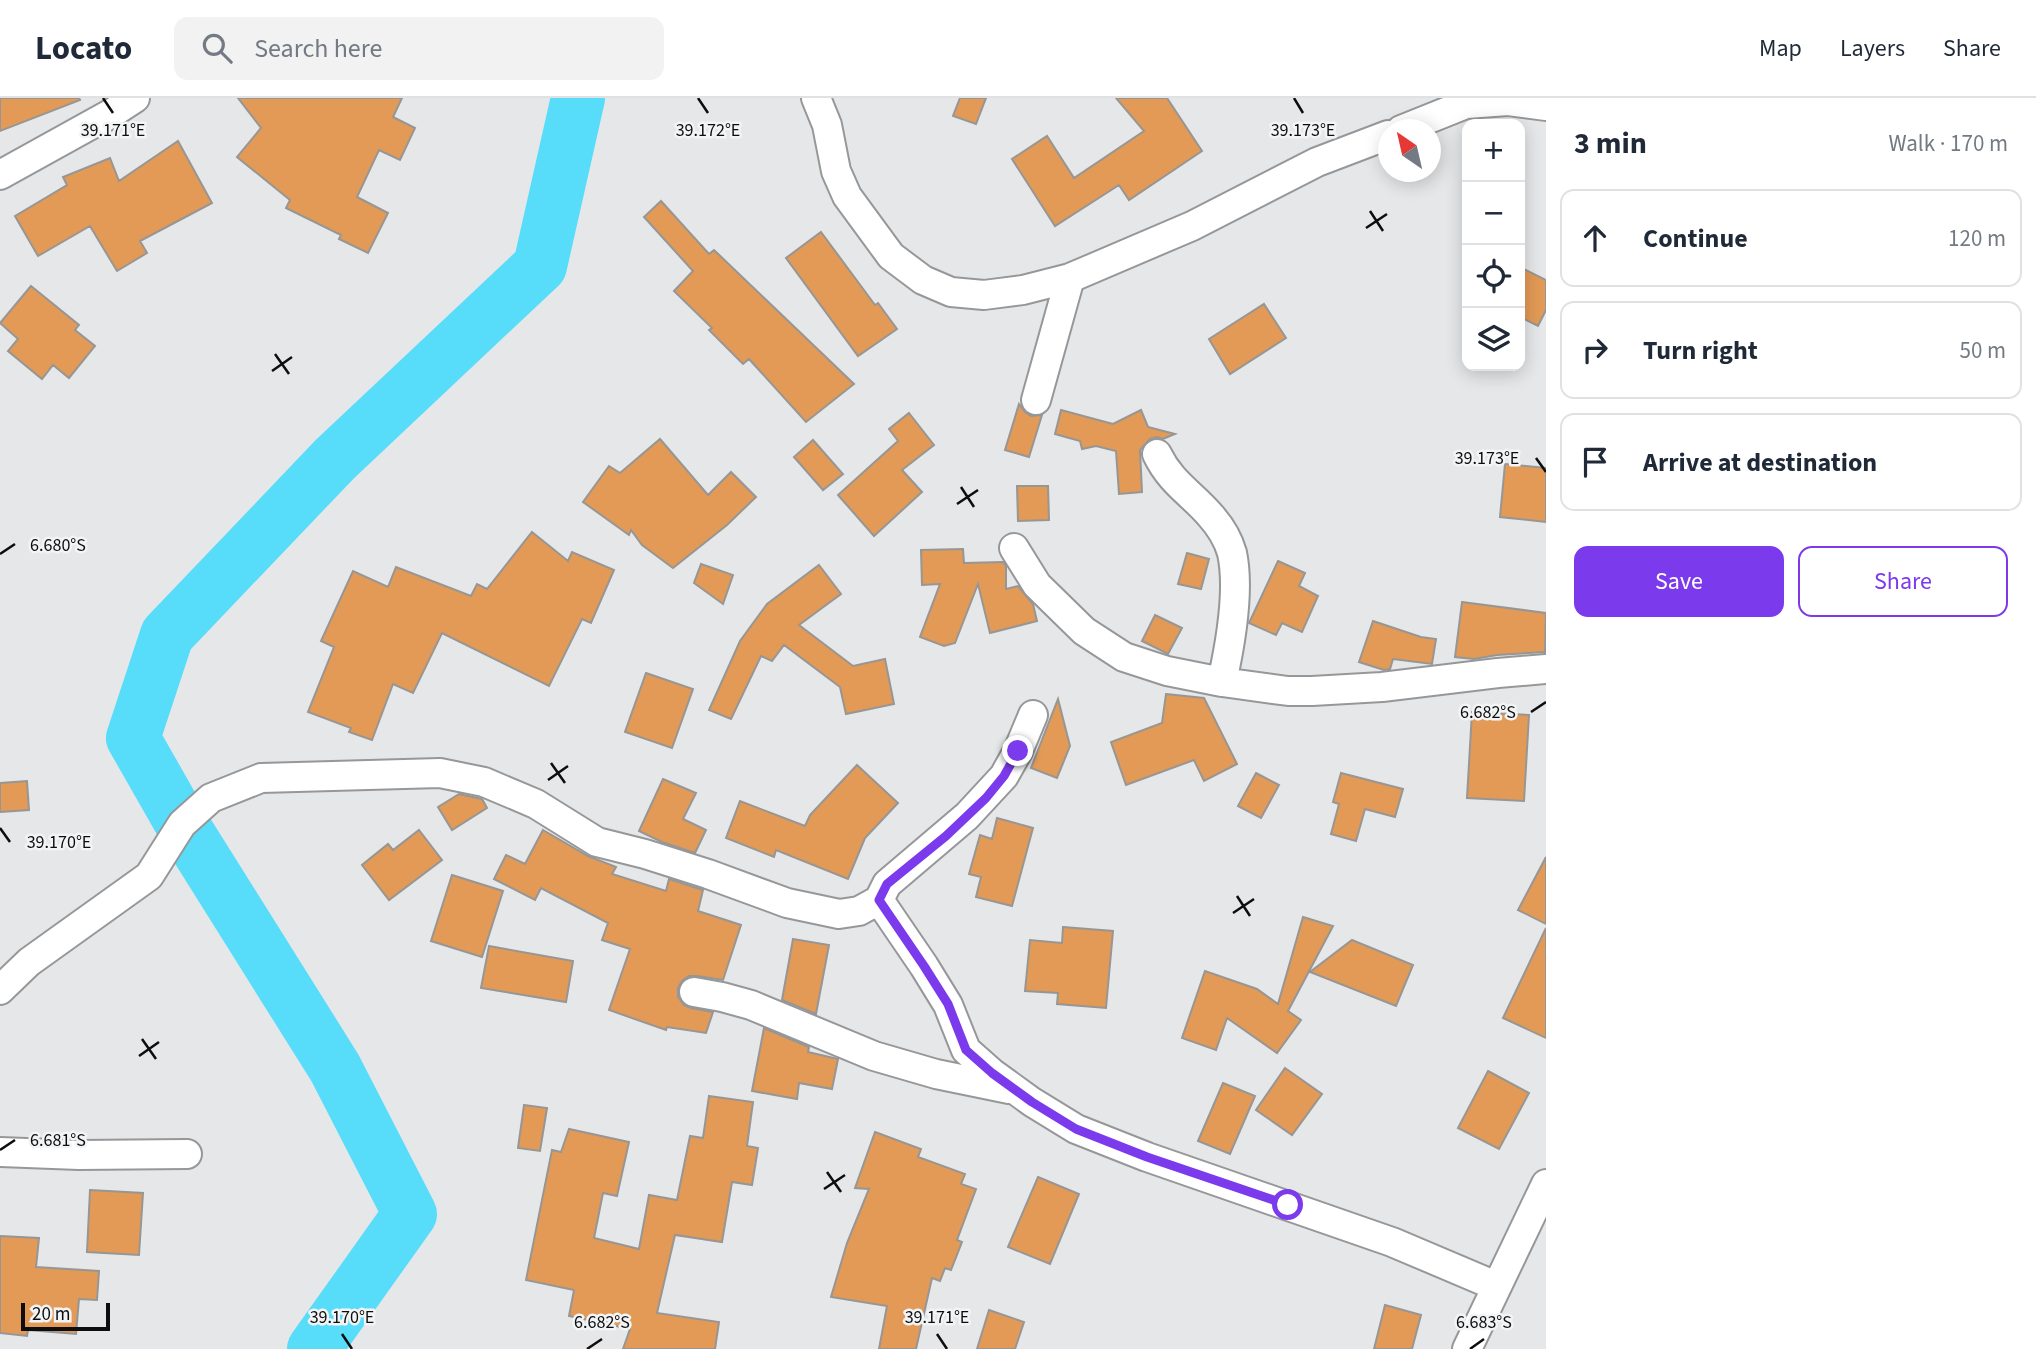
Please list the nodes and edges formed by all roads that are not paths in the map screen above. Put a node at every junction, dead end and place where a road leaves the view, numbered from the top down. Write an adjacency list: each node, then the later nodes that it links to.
1 (135, 98): 6 (street)
2 (816, 98): 7 (street)
3 (1546, 106): 4 (street)
4 (1411, 116)
5 (1378, 139): 7 (street)
6 (0, 175)
7 (1070, 278): 8 (street)
8 (1036, 400)
9 (1157, 454): 12 (street)
10 (1014, 548): 12 (street)
11 (1546, 669): 12 (street)
12 (1222, 682)
13 (1033, 715): 14 (street)
14 (879, 900): 15 (street); 17 (street)
15 (0, 990)
16 (694, 992): 17 (street)
17 (1016, 1090): 21 (street)
18 (0, 1152): 19 (street)
19 (187, 1154)
20 (1546, 1184): 21 (street)
21 (1496, 1286): 22 (street)
22 (1467, 1349)

